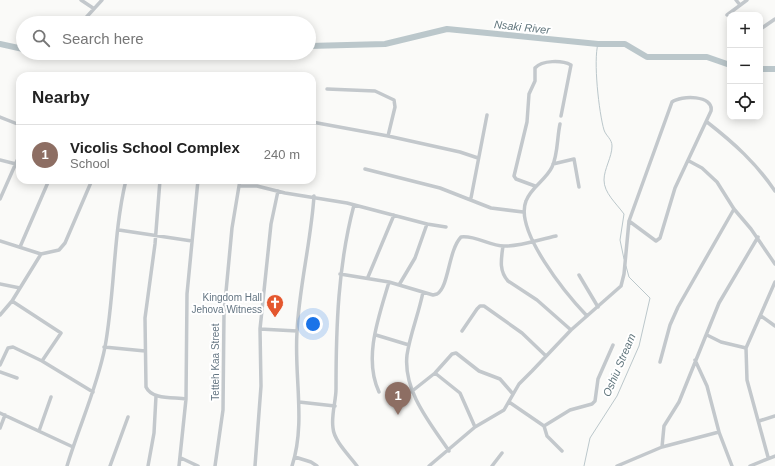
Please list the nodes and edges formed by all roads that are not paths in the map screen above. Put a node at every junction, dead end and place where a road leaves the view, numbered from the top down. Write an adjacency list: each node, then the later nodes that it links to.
1 (81, 0): 6 (street)
2 (102, 0): 6 (street)
3 (736, 0): 5 (street)
4 (747, 0): 5 (street)
5 (740, 5): 7 (street)
6 (93, 8): 8 (street)
7 (731, 12)
8 (87, 16)
9 (775, 19): 10 (street)
10 (763, 27)
11 (327, 89): 19 (street)
12 (487, 115): 20 (street)
13 (561, 116): 33 (street)
14 (0, 117): 16 (street)
15 (707, 122): 22 (street); 36 (street); 44 (street)
16 (16, 123)
17 (316, 123): 19 (street)
18 (560, 124): 24 (street)
19 (388, 136): 20 (street)
20 (478, 158): 38 (street)
21 (0, 160): 23 (street)
22 (689, 161): 41 (street); 44 (street)
23 (16, 164)
24 (553, 164): 33 (street); 34 (street)
25 (16, 168): 39 (street)
26 (365, 169): 38 (street)
27 (47, 184): 55 (street)
28 (90, 184): 56 (street)
29 (125, 184): 47 (street)
30 (160, 184): 48 (street)
31 (198, 184): 53 (street)
32 (239, 186): 35 (street); 126 (street, Tetteh Kaa Street)
33 (535, 186): 42 (street)
34 (579, 186)
35 (278, 191): 37 (street); 73 (street)
36 (775, 191)
37 (314, 196): 40 (street); 76 (street)
38 (471, 198): 42 (street)
39 (0, 200)
40 (354, 205): 43 (street); 58 (street)
41 (734, 209): 50 (street); 87 (street)
42 (523, 212): 51 (street)
43 (394, 215): 45 (street); 60 (street)
44 (629, 221): 68 (street)
45 (427, 224): 46 (street); 64 (street)
46 (446, 227)
47 (119, 230): 48 (street); 81 (street)
48 (156, 234): 53 (street); 83 (street)
49 (556, 236): 51 (street)
50 (758, 238): 57 (street); 78 (street)
51 (533, 240): 54 (street); 70 (street)
52 (0, 241): 55 (street)
53 (192, 241): 98 (street)
54 (503, 246): 66 (street); 74 (street)
55 (20, 247): 56 (street)
56 (41, 254): 65 (street)
57 (775, 264)
58 (340, 274): 60 (street); 101 (street)
59 (579, 275): 68 (street)
60 (368, 278): 61 (street)
61 (389, 282): 64 (street); 77 (street)
62 (775, 282): 71 (street)
63 (0, 284): 65 (street)
64 (399, 285): 66 (street)
65 (20, 288): 67 (street)
66 (423, 292): 79 (street)
67 (12, 301): 69 (street); 86 (street)
68 (598, 307): 70 (street)
69 (0, 315)
70 (587, 316): 74 (street)
71 (761, 316): 72 (street); 82 (street)
72 (775, 326)
73 (260, 329): 76 (street); 127 (street)
74 (572, 330): 84 (street)
75 (462, 331): 84 (street)
76 (297, 332): 99 (street)
77 (376, 334): 79 (street); 93 (street)
78 (707, 335): 82 (street); 85 (street)
79 (409, 345): 94 (street)
80 (613, 346): 107 (street)
81 (104, 347): 83 (street); 92 (street)
82 (746, 348): 106 (street)
83 (146, 351): 96 (street)
84 (546, 356): 95 (street)
85 (694, 360): 111 (street); 113 (street)
86 (42, 361): 88 (street); 92 (street)
87 (660, 362)
88 (0, 364)
89 (0, 372): 91 (street)
90 (435, 373): 94 (street); 95 (street); 108 (street)
91 (17, 378)
92 (93, 392): 112 (street)
93 (379, 392)
94 (411, 392): 114 (street)
95 (513, 394): 100 (street)
96 (156, 396): 98 (street); 123 (street)
97 (51, 397): 110 (street)
98 (186, 399): 120 (street)
99 (298, 402): 101 (street); 118 (street)
100 (509, 402): 107 (street); 108 (street)
101 (335, 406): 130 (street)
102 (0, 413): 103 (street)
103 (5, 415): 109 (street); 110 (street)
104 (775, 416): 106 (street)
105 (128, 417): 122 (street)
106 (759, 421): 119 (street)
107 (544, 426): 115 (street)
108 (476, 427): 114 (street)
109 (0, 428)
110 (39, 431): 112 (street)
111 (719, 432): 113 (street); 134 (street)
112 (73, 447): 121 (street)
113 (662, 447): 133 (street)
114 (449, 451): 131 (street)
115 (562, 451)
116 (502, 453): 132 (street)
117 (775, 456): 119 (street)
118 (295, 457): 128 (street); 129 (street)
119 (768, 457): 135 (street)
120 (181, 458): 124 (street); 125 (street)
121 (67, 466)
122 (110, 466)
123 (148, 466)
124 (179, 466)
125 (198, 466)
126 (215, 466)
127 (255, 466)
128 (292, 466)
129 (318, 466)
130 (357, 466)
131 (429, 466)
132 (492, 466)
133 (617, 466)
134 (732, 466)
135 (752, 466)

